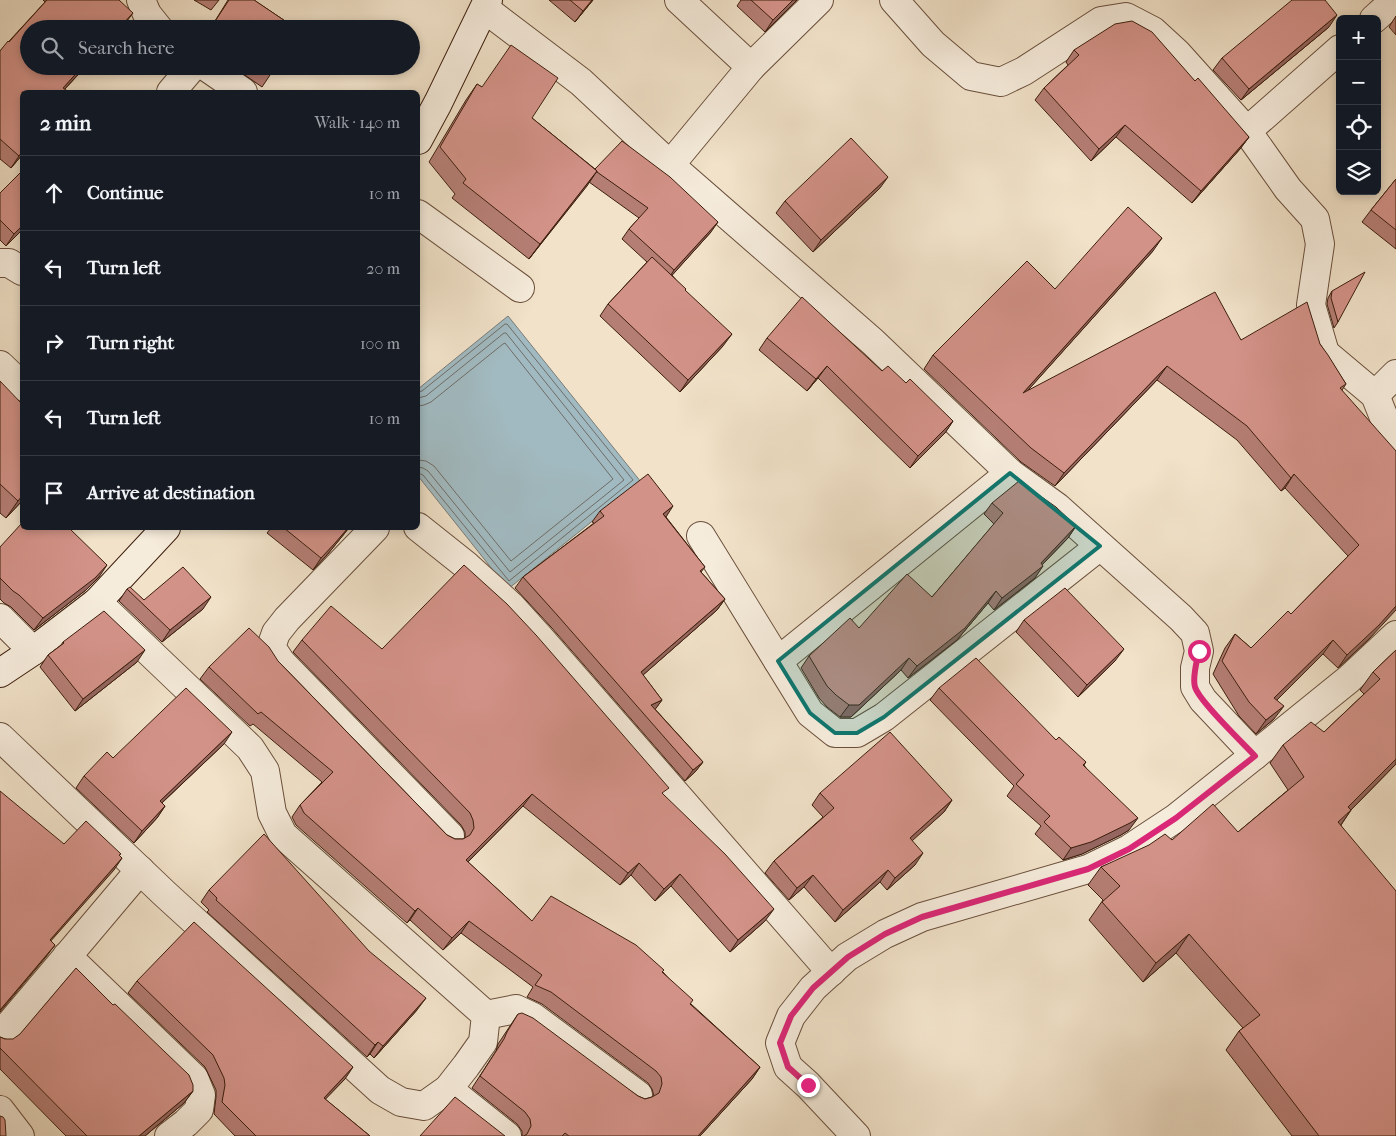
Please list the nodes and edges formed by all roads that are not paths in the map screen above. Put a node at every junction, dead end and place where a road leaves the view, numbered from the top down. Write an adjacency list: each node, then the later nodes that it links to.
1 (141, 0): 8 (street)
2 (679, 0): 10 (street)
3 (819, 0): 10 (street)
4 (894, 0): 15 (street)
5 (1395, 0): 7 (street)
6 (487, 4): 16 (street); 17 (street)
7 (1378, 15)
8 (152, 20)
9 (1336, 53): 15 (street)
10 (751, 67): 17 (street)
11 (186, 75): 13 (street)
12 (218, 75): 14 (street)
13 (174, 90)
14 (240, 90)
15 (1247, 131): 25 (street)
16 (420, 136)
17 (670, 165): 27 (street)
18 (420, 215): 21 (street)
19 (0, 263): 20 (street)
20 (20, 270)
21 (520, 288)
22 (0, 365): 24 (street)
23 (1396, 374): 25 (street)
24 (20, 384)
25 (1375, 395): 26 (street)
26 (1396, 442)
27 (1010, 473): 32 (street); 37 (street)
28 (420, 529): 44 (street)
29 (164, 530): 33 (street)
30 (373, 530): 41 (street)
31 (701, 536): 37 (street)
32 (1100, 546): 37 (street); 40 (street)
33 (97, 602): 36 (street); 45 (street)
34 (0, 618): 36 (street)
35 (1392, 649): 40 (street)
36 (32, 651): 38 (street)
37 (778, 661)
38 (0, 673)
39 (0, 737): 42 (street)
40 (1255, 756): 44 (street)
41 (450, 836)
42 (140, 870): 43 (street); 47 (street)
43 (67, 956): 46 (street); 51 (street)
44 (831, 972): 53 (street)
45 (486, 1015): 47 (street); 48 (street)
46 (0, 1036)
47 (448, 1089): 52 (street)
48 (638, 1095)
49 (0, 1110): 50 (street)
50 (20, 1136)
51 (169, 1136)
52 (506, 1136)
53 (856, 1136)

